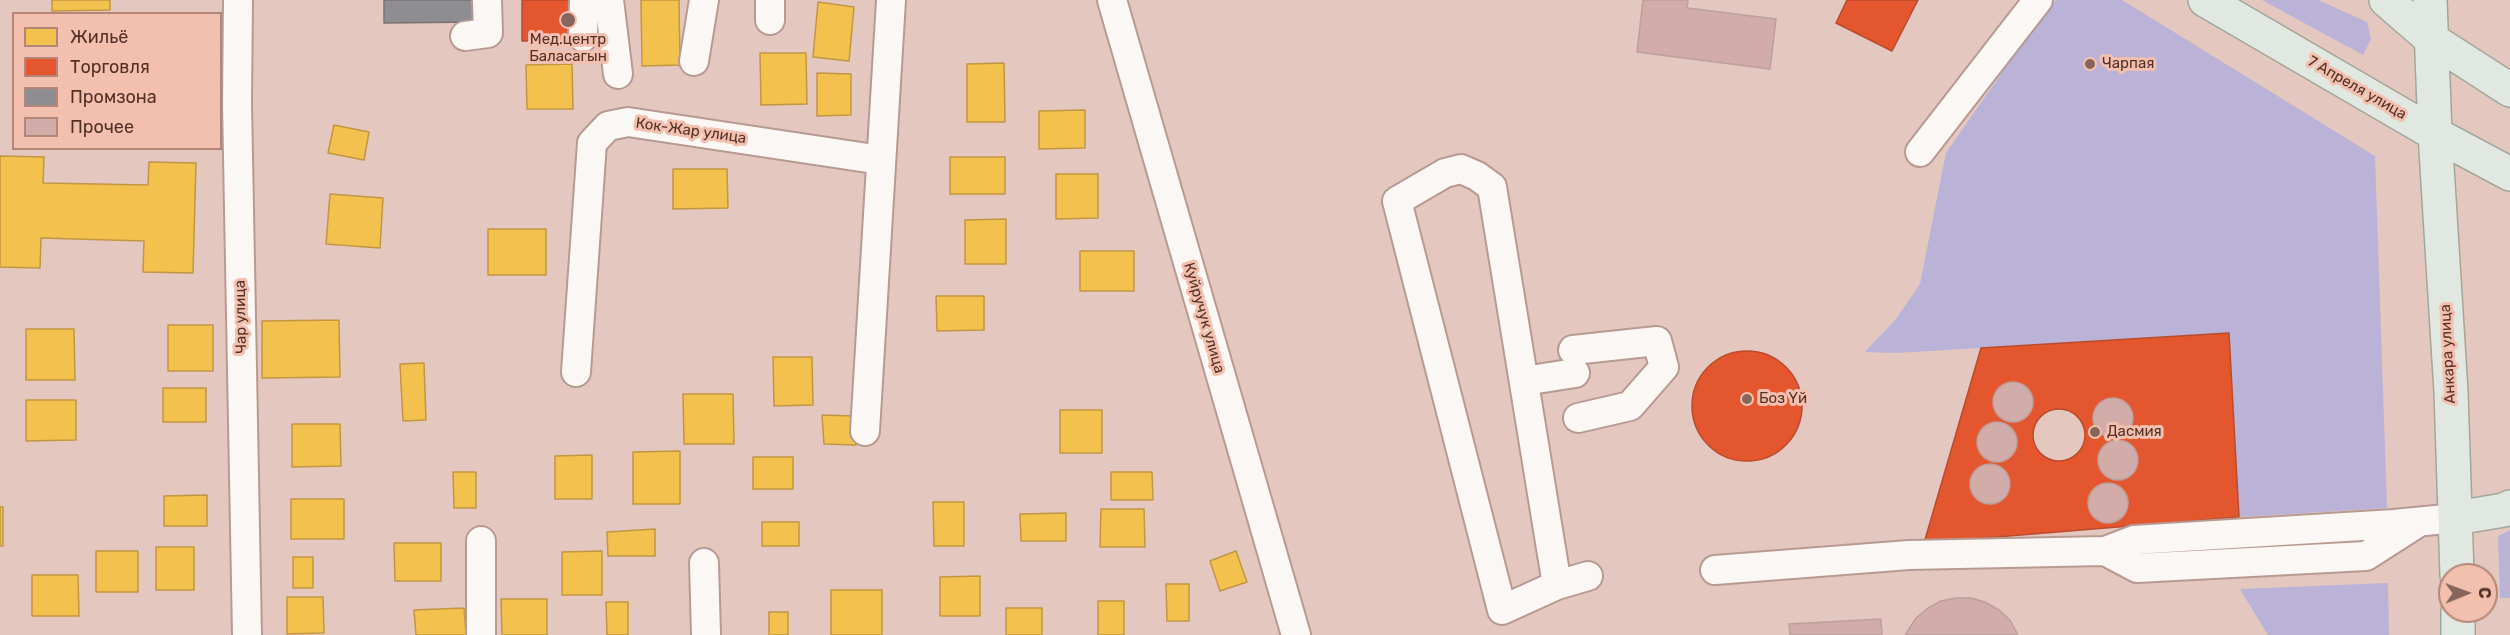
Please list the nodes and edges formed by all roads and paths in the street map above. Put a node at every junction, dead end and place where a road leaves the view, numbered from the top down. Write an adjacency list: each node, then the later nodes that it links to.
1 (487, 0): 12 (street)
2 (584, 0): 13 (street)
3 (609, 0): 16 (street)
4 (704, 0): 15 (street)
5 (891, 0): 20 (street)
6 (2038, 0): 19 (street)
7 (2205, 0): 18 (main road, 7 Апреля улица)
8 (2386, 0): 14 (main road)
9 (2430, 0): 14 (main road, Анкара улица)
10 (1105, 1): 37 (street, Куйручук улица)
11 (232, 13): 34 (street, Чар улица)
12 (465, 36)
13 (583, 38)
14 (2431, 39): 17 (main road); 18 (main road, Анкара улица)
15 (694, 61)
16 (618, 74)
17 (2510, 90)
18 (2435, 134): 21 (main road, 7 Апреля улица); 27 (main road, Анкара улица)
19 (1920, 152)
20 (881, 160): 22 (street, Кок-Жар улица); 25 (street)
21 (2510, 174)
22 (576, 372)
23 (1524, 381): 24 (street); 33 (street); 33 (street)
24 (1578, 418)
25 (865, 431)
26 (2510, 507): 27 (main road)
27 (2456, 518): 30 (main road, Анкара улица); 31 (street)
28 (481, 541): 35 (street)
29 (704, 563): 36 (street)
30 (2457, 563)
31 (1715, 570)
32 (1588, 576): 33 (street)
33 (1557, 585)
34 (246, 635)
35 (481, 635)
36 (706, 635)
37 (1296, 635)

